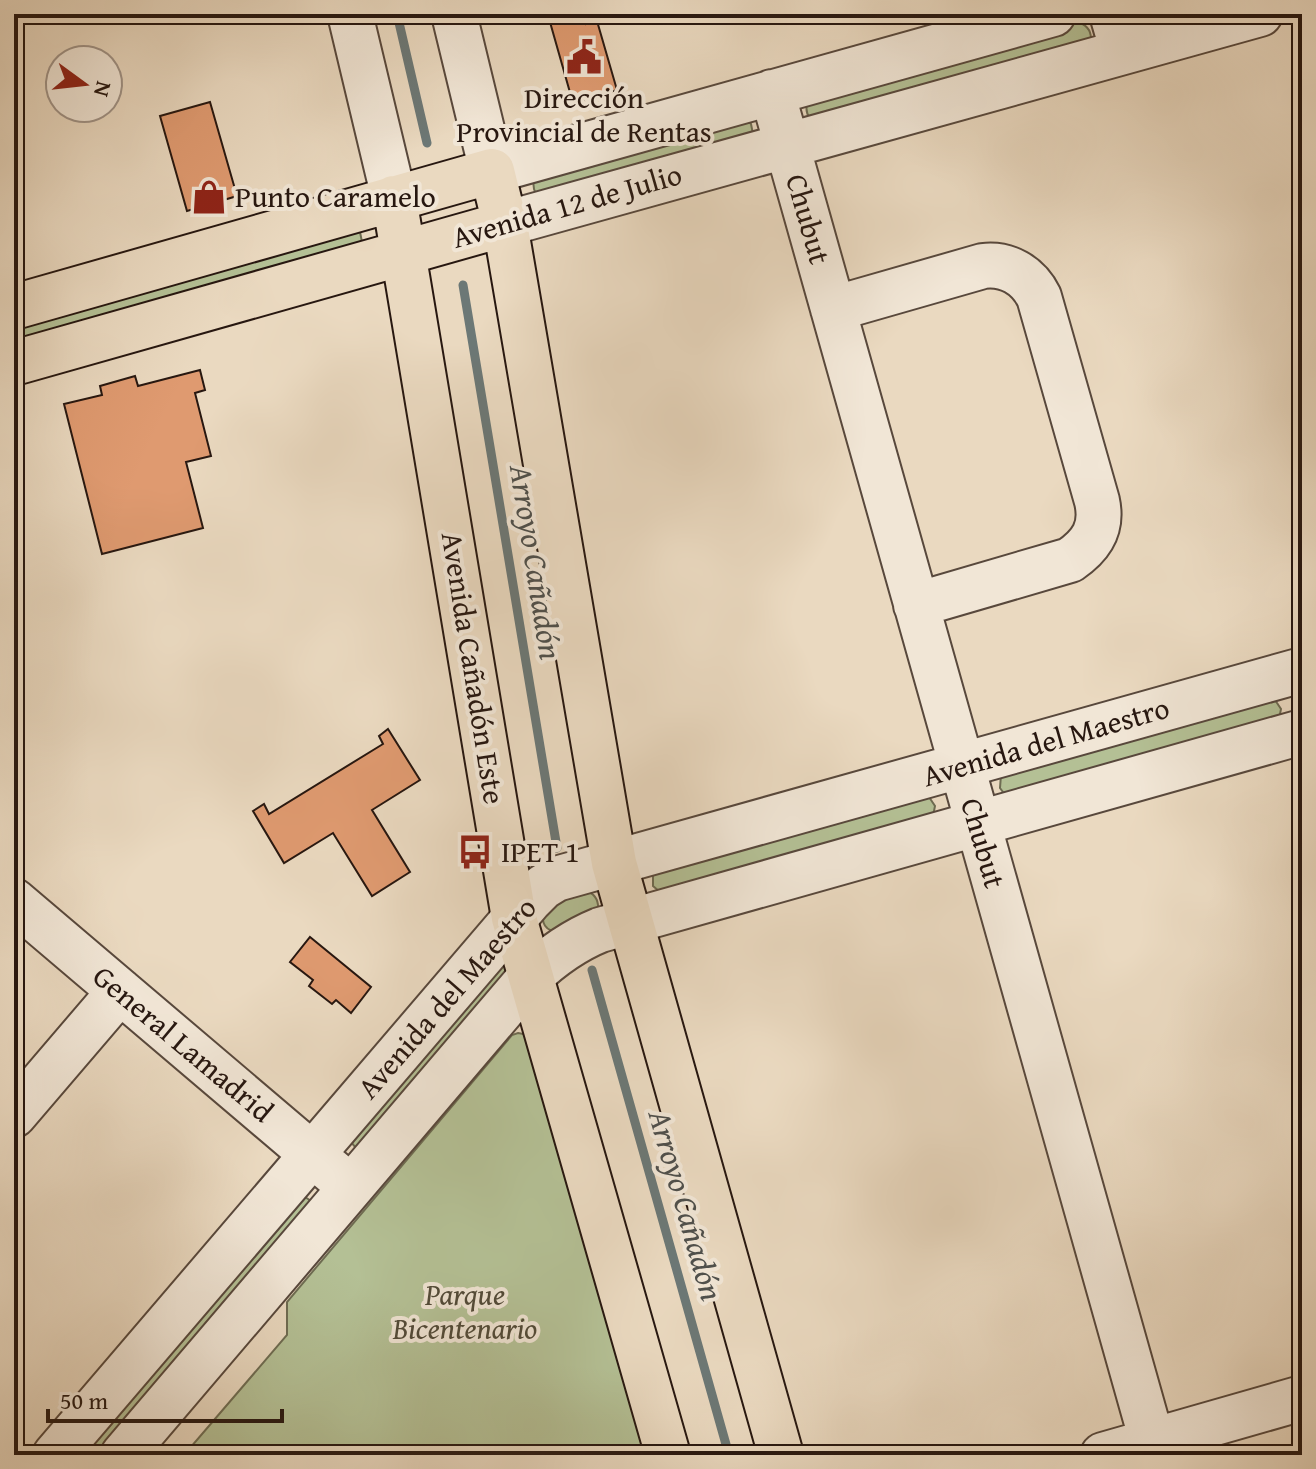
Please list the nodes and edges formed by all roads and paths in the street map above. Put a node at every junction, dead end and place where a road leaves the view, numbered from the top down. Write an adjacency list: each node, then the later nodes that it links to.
1 (350, 14): 9 (street)
2 (454, 14): 8 (street)
3 (1053, 14): 6 (street, Avenida 12 de Julio)
4 (1260, 14): 5 (street, Avenida 12 de Julio)
5 (1117, 33): 7 (street, Avenida 12 de Julio)
6 (772, 92): 7 (street, Chubut); 8 (street, Avenida 12 de Julio)
7 (787, 145): 10 (street, Avenida 12 de Julio); 13 (street, Chubut)
8 (492, 171): 9 (main road, Avenida 12 de Julio); 10 (main road)
9 (394, 198): 11 (main road, Avenida Cañadón Este); 12 (main road, Avenida 12 de Julio)
10 (505, 224): 11 (main road, Avenida 12 de Julio); 20 (main road)
11 (404, 252): 14 (main road, Avenida 12 de Julio); 22 (main road, Avenida Cañadón Este)
12 (14, 307)
13 (833, 309): 15 (street, Chubut); 15 (street)
14 (14, 363)
15 (916, 605): 18 (street, Chubut)
16 (1301, 674): 18 (street, Avenida del Maestro)
17 (1302, 732): 19 (street, Avenida del Maestro)
18 (962, 765): 19 (street, Chubut); 20 (street, Avenida del Maestro)
19 (978, 823): 23 (street, Avenida del Maestro); 30 (street, Chubut)
20 (614, 863): 22 (street, Avenida del Maestro); 23 (main road)
21 (14, 901): 25 (street, General Lamadrid)
22 (514, 918): 24 (main road, Avenida Cañadón Este); 27 (street, Avenida del Maestro)
23 (629, 921): 24 (street, Avenida del Maestro); 34 (main road)
24 (531, 976): 28 (street, Avenida del Maestro); 33 (main road, Avenida Cañadón Este)
25 (120, 991): 26 (street); 27 (street, General Lamadrid)
26 (14, 1115)
27 (313, 1154): 28 (street, General Lamadrid); 31 (street, Avenida del Maestro)
28 (351, 1187): 32 (street, Avenida del Maestro)
29 (1302, 1398): 30 (street)
30 (1154, 1448): 35 (street)
31 (55, 1455)
32 (123, 1455)
33 (668, 1455)
34 (781, 1455)
35 (1103, 1455)

